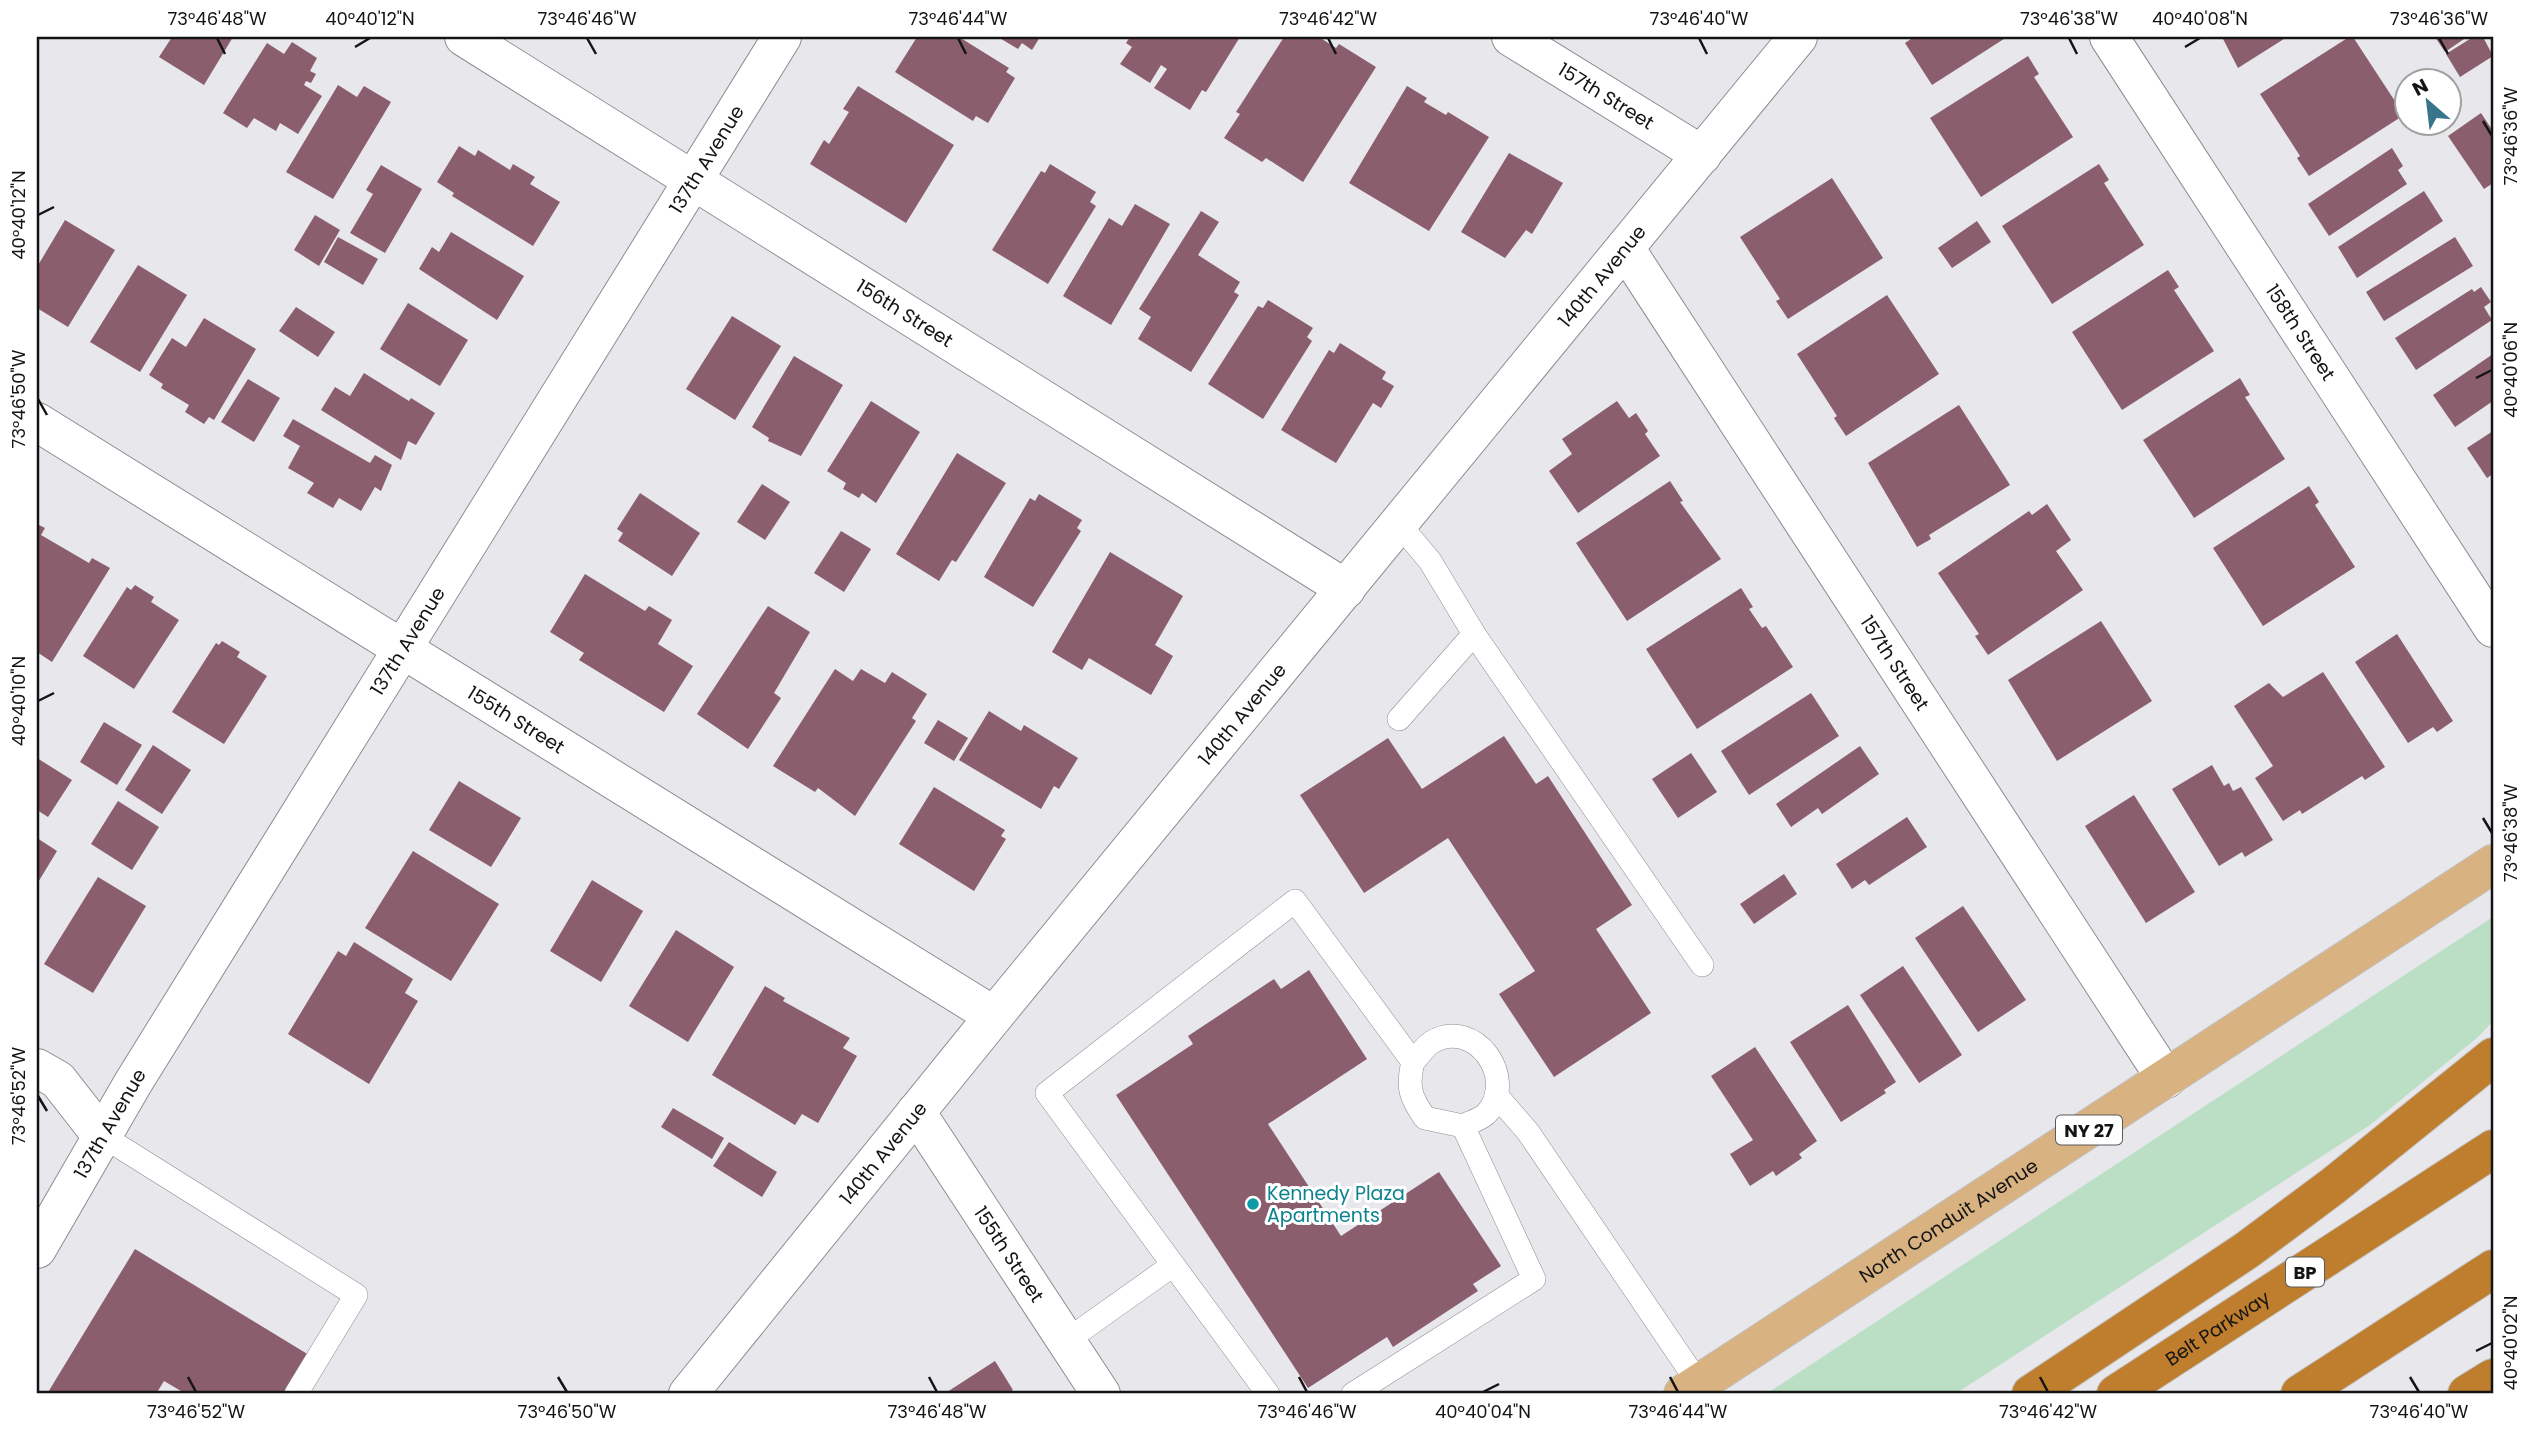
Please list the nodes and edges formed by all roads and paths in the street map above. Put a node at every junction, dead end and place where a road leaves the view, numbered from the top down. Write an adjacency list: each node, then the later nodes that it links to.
1 (464, 37): 7 (street, 156th Street)
2 (782, 37): 7 (street, 137th Avenue)
3 (1511, 37): 6 (street, 157th Street)
4 (1798, 37): 6 (street, 140th Avenue)
5 (2109, 37): 12 (street, 158th Street)
6 (1702, 155): 8 (street, 140th Avenue)
7 (693, 180): 11 (street, 156th Street); 14 (street, 137th Avenue)
8 (1625, 248): 10 (street, 140th Avenue); 22 (street, 157th Street)
9 (37, 422): 14 (street, 155th Street)
10 (1399, 524): 11 (street, 140th Avenue); 13 (lane)
11 (1346, 589): 18 (street, 140th Avenue)
12 (2493, 628)
13 (1474, 634): 15 (lane); 17 (lane)
14 (402, 648): 18 (street, 155th Street); 26 (street, 137th Avenue)
15 (1399, 719)
16 (2493, 864): 22 (main road, North Conduit Avenue / NY 27)
17 (1702, 965)
18 (993, 1016): 24 (street, 140th Avenue)
19 (2493, 1056): 39 (highway)
20 (1413, 1062): 23 (lane); 25 (lane); 29 (lane)
21 (37, 1068): 26 (street)
22 (2166, 1079): 33 (main road, North Conduit Avenue / NY 27)
23 (1496, 1096): 25 (lane); 33 (lane)
24 (916, 1112): 31 (street, 155th Street); 35 (street, 140th Avenue)
25 (1463, 1126): 38 (lane)
26 (101, 1135): 28 (street, 137th Avenue); 34 (lane)
27 (2493, 1149): 40 (highway, Belt Parkway / BP)
28 (37, 1249)
29 (1173, 1265): 31 (lane); 37 (lane)
30 (2493, 1269): 41 (highway)
31 (1066, 1341): 36 (street, 155th Street)
32 (2493, 1378): 42 (highway)
33 (1691, 1389)
34 (296, 1394)
35 (688, 1394)
36 (1101, 1394)
37 (1268, 1394)
38 (1353, 1394)
39 (2031, 1394)
40 (2116, 1394)
41 (2300, 1394)
42 (2467, 1394)

